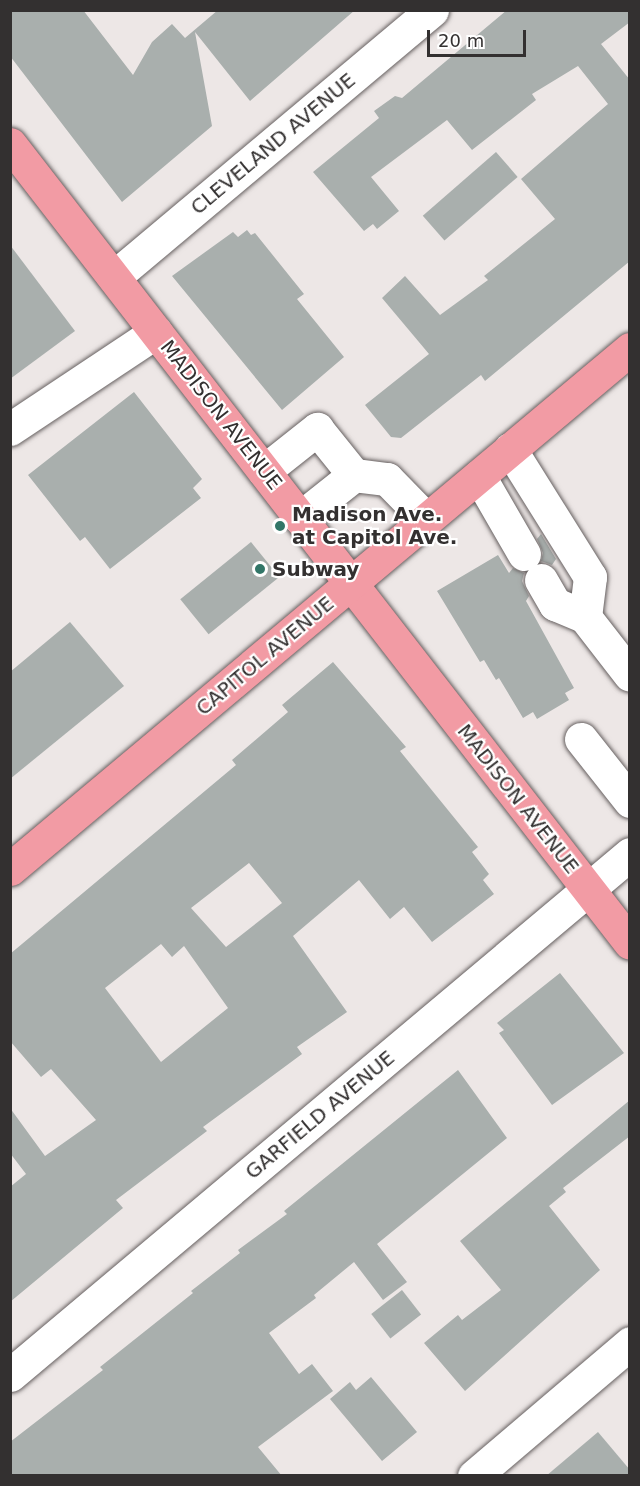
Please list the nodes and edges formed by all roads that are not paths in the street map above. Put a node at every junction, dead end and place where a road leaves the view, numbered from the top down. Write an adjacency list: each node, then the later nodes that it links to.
1 (432, 10): 3 (street, CLEVELAND AVENUE)
2 (10, 144): 3 (main road, MADISON AVENUE)
3 (114, 277): 4 (main road, MADISON AVENUE)
4 (156, 332): 6 (street); 8 (main road, MADISON AVENUE)
5 (630, 349): 7 (main road, CAPITOL AVENUE)
6 (10, 429)
7 (510, 450): 10 (main road, CAPITOL AVENUE); 14 (street)
8 (264, 471): 9 (street); 11 (main road, MADISON AVENUE)
9 (354, 475): 11 (street); 12 (street)
10 (479, 477): 12 (main road, CAPITOL AVENUE); 14 (street)
11 (300, 518): 13 (main road, MADISON AVENUE)
12 (427, 520): 13 (main road, CAPITOL AVENUE)
13 (351, 584): 19 (main road, CAPITOL AVENUE); 20 (main road, MADISON AVENUE)
14 (585, 617): 15 (street)
15 (630, 675)
16 (581, 740): 17 (street)
17 (630, 801)
18 (630, 854): 20 (street, GARFIELD AVENUE)
19 (10, 869)
20 (588, 889): 21 (main road, MADISON AVENUE); 23 (street, GARFIELD AVENUE)
21 (630, 943)
22 (630, 1343): 24 (street)
23 (10, 1376)
24 (474, 1476)

